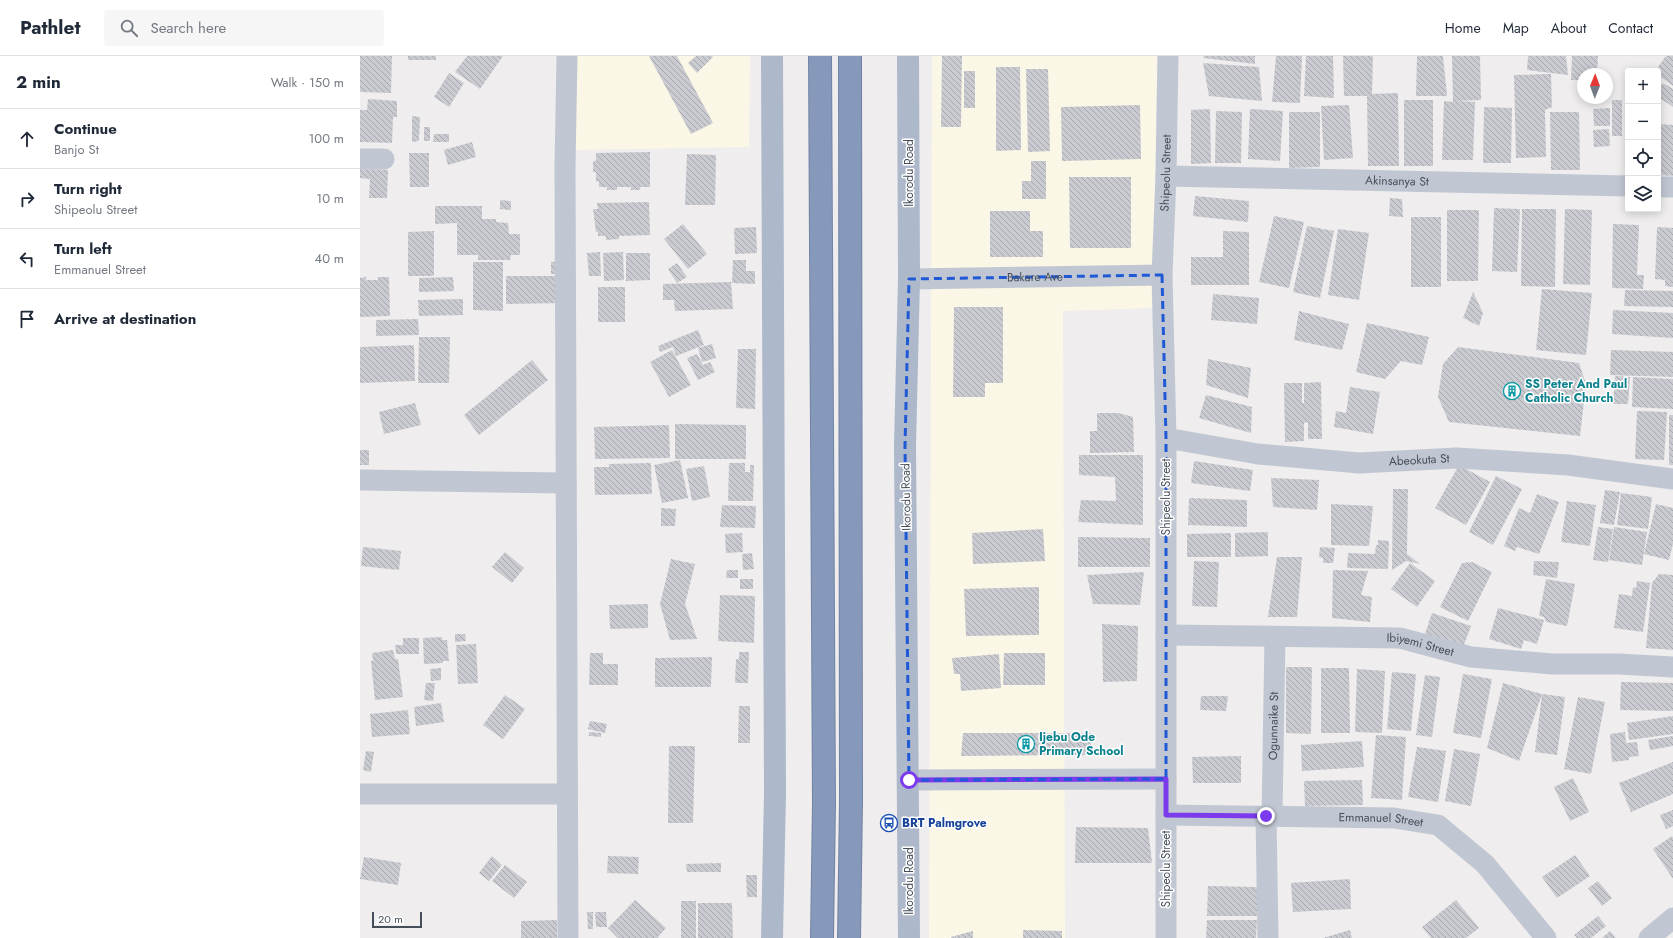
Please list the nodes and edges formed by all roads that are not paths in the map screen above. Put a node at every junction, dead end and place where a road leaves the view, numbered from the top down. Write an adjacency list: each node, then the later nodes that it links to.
1 (567, 56): 18 (street)
2 (772, 56): 30 (main road)
3 (820, 56): 31 (highway)
4 (850, 56): 32 (highway)
5 (908, 56): 14 (main road, Ikorodu Road)
6 (1168, 56): 9 (street, Shipeolu Street)
7 (360, 159): 8 (street)
8 (384, 159)
9 (1166, 176): 10 (street, Akinsanya St); 13 (street, Shipeolu Street)
10 (1625, 186)
11 (1661, 187): 12 (street)
12 (1673, 187)
13 (1162, 275): 14 (street, Bakare Ave); 15 (street, Shipeolu Street)
14 (909, 279): 23 (main road, Ikorodu Road)
15 (1166, 438): 16 (street, Abeokuta St); 19 (street, Shipeolu Street)
16 (1673, 478)
17 (360, 480): 18 (street)
18 (566, 483): 25 (street)
19 (1166, 635): 20 (street, Ibiyemi Street); 22 (street, Shipeolu Street)
20 (1275, 637): 21 (street, Ibiyemi Street); 27 (street, Ogunnaike St)
21 (1673, 667)
22 (1166, 779): 23 (street); 26 (street, Shipeolu Street)
23 (909, 780): 33 (main road, Ikorodu Road)
24 (360, 794): 25 (street)
25 (567, 794): 29 (street)
26 (1166, 815): 27 (street, Emmanuel Street); 34 (street, Shipeolu Street)
27 (1269, 816): 35 (street, Ogunnaike St); 36 (street, Emmanuel Street)
28 (1673, 918): 37 (street)
29 (568, 938)
30 (772, 938)
31 (822, 938)
32 (849, 938)
33 (909, 938)
34 (1166, 938)
35 (1268, 938)
36 (1546, 938)
37 (1649, 938)

